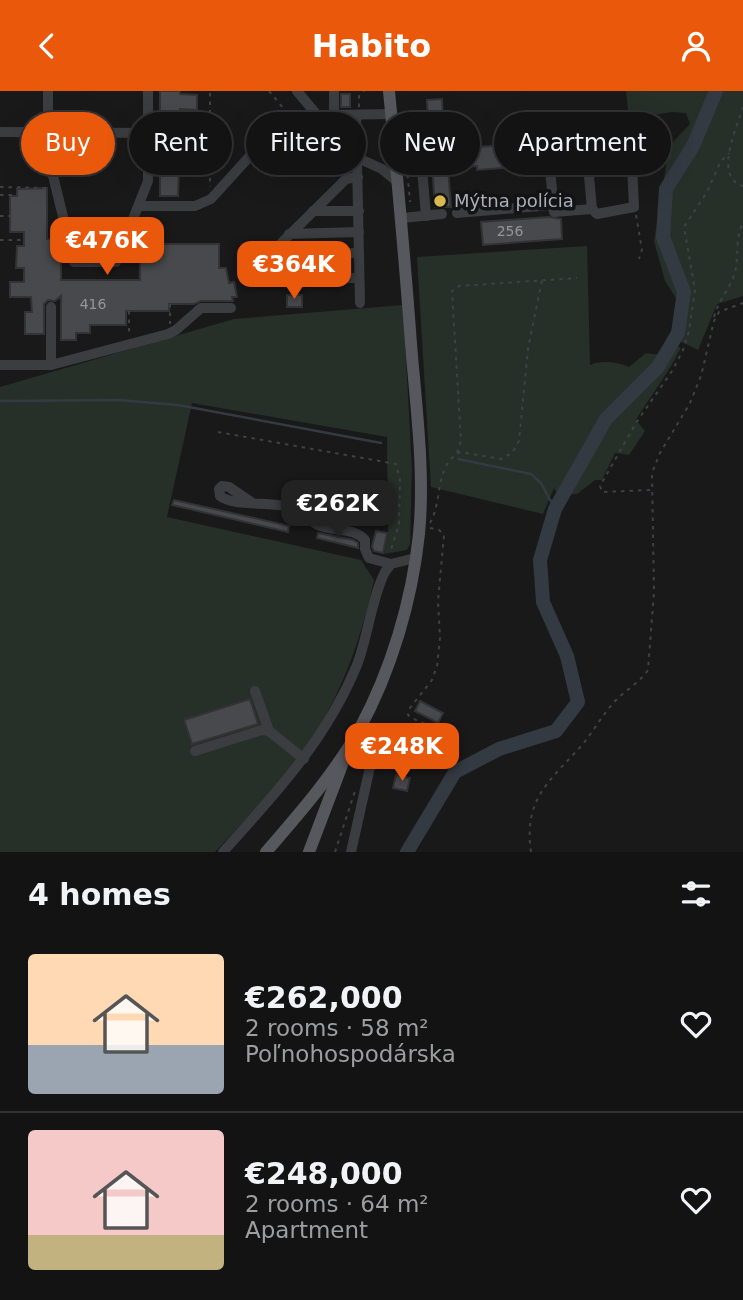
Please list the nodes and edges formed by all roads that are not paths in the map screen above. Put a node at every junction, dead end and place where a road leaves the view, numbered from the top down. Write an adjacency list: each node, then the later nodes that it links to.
1 (48, 91): 6 (street)
2 (148, 91): 7 (street)
3 (297, 91): 8 (street)
4 (334, 91): 9 (street)
5 (390, 91): 10 (main road)
6 (48, 112)
7 (148, 112)
8 (314, 112)
9 (334, 112)
10 (391, 112)
11 (0, 132): 12 (street)
12 (21, 132)
13 (246, 160): 25 (street)
14 (366, 162): 23 (street)
15 (52, 175): 25 (street)
16 (148, 175): 25 (street)
17 (397, 175): 23 (main road)
18 (423, 175): 31 (street)
19 (550, 175): 24 (street)
20 (589, 175): 26 (street)
21 (632, 175): 26 (street)
22 (358, 177): 27 (street); 28 (street)
23 (398, 182): 32 (main road)
24 (552, 205): 26 (street); 29 (street)
25 (139, 206)
26 (592, 209)
27 (313, 211): 28 (street); 33 (street)
28 (359, 211): 34 (street)
29 (457, 213)
30 (442, 214): 31 (street)
31 (426, 216): 32 (street)
32 (402, 218): 45 (main road)
33 (289, 233): 34 (street); 35 (street)
34 (359, 233): 36 (street)
35 (274, 252): 36 (street); 38 (street); 38 (street)
36 (359, 253): 37 (street)
37 (359, 278): 38 (street); 39 (street)
38 (275, 279)
39 (360, 303)
40 (51, 307): 43 (street)
41 (231, 308): 43 (street)
42 (0, 365): 43 (street)
43 (51, 365)
44 (251, 502): 46 (street)
45 (415, 558): 46 (street); 48 (main road)
46 (389, 564): 52 (street)
47 (256, 691): 49 (street)
48 (359, 730): 50 (main road); 56 (street)
49 (269, 731): 51 (street); 52 (street)
50 (348, 748): 54 (main road); 55 (main road)
51 (195, 751)
52 (304, 759): 53 (street)
53 (223, 852)
54 (266, 852)
55 (309, 852)
56 (351, 852)

